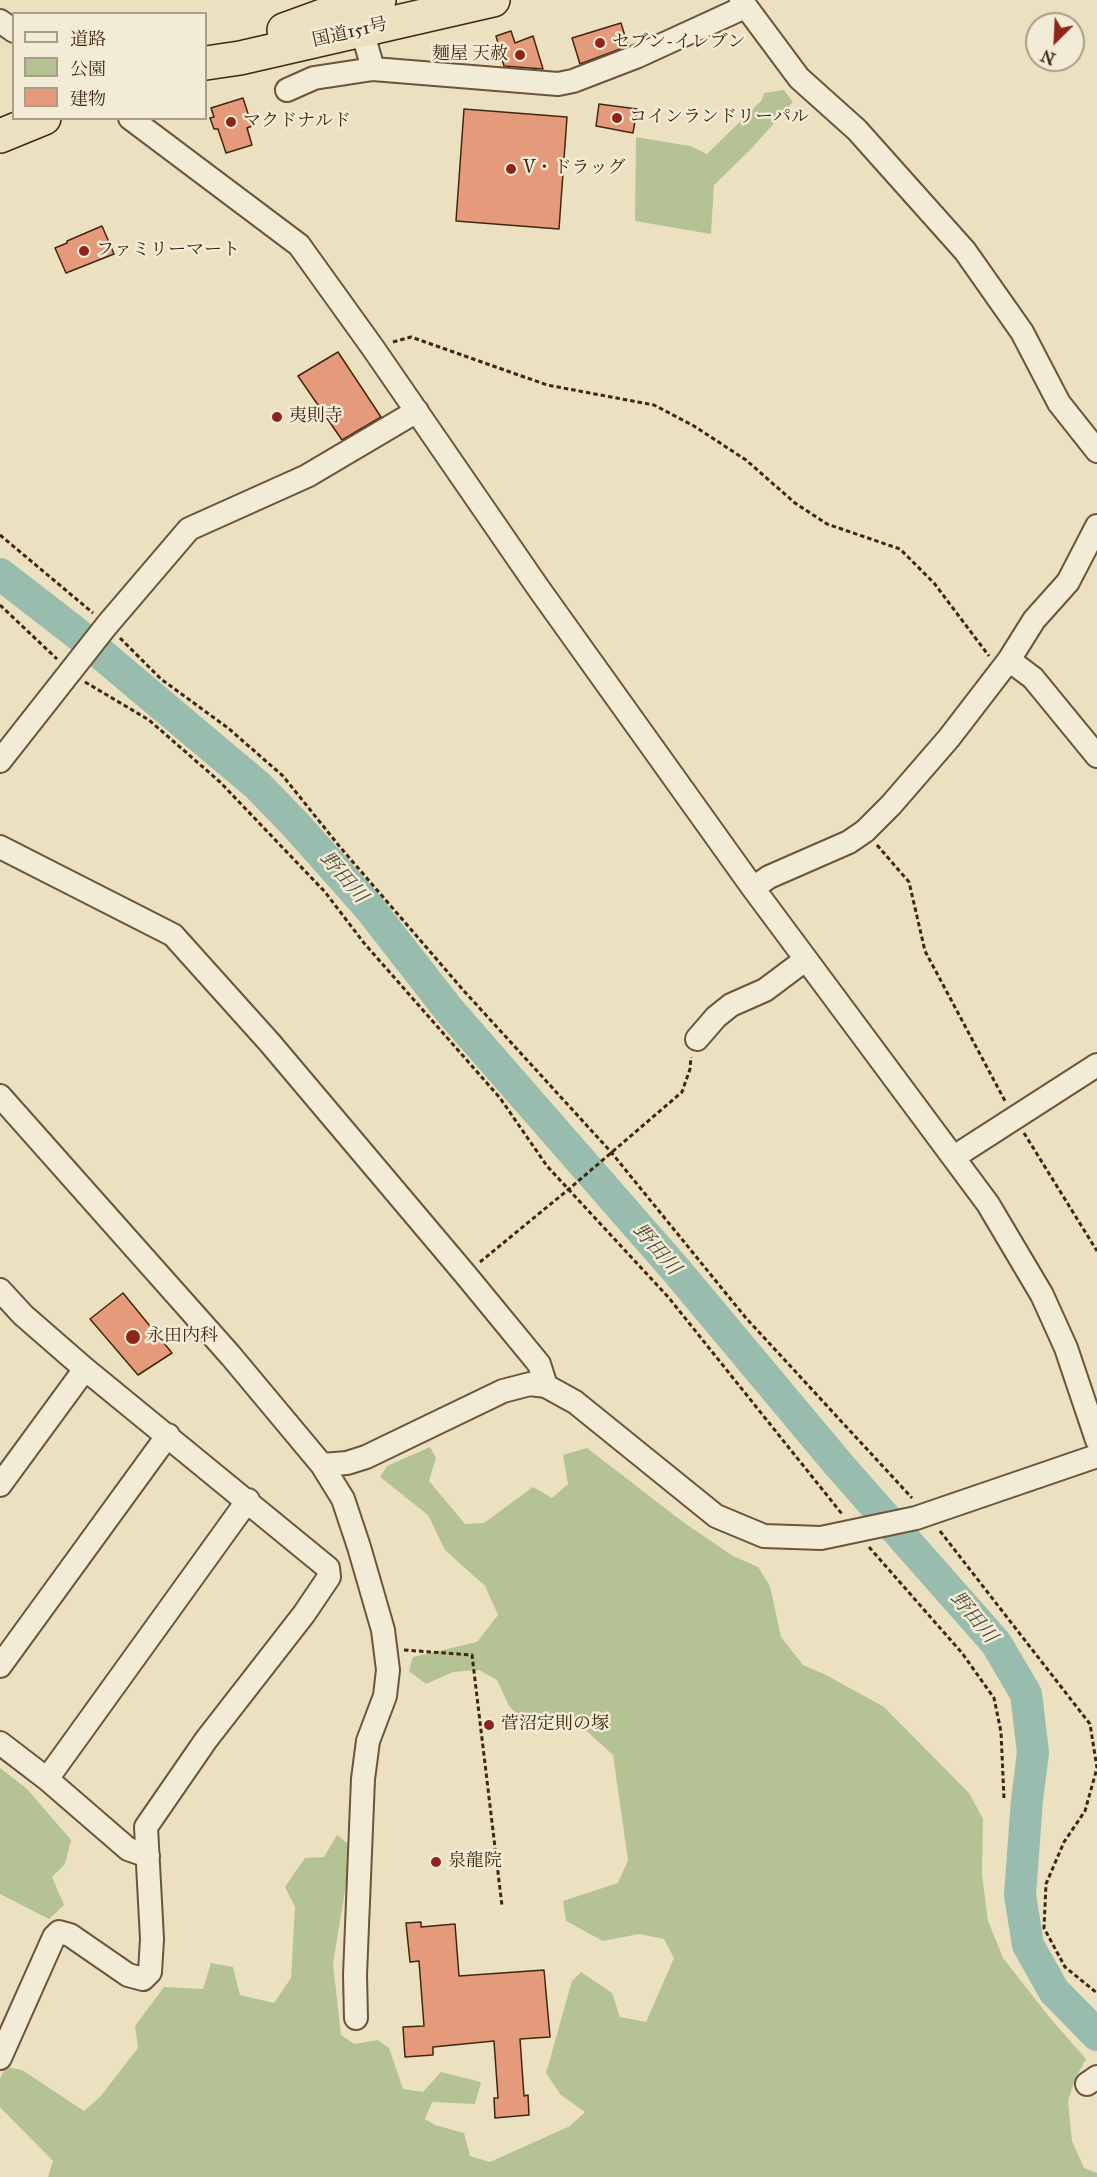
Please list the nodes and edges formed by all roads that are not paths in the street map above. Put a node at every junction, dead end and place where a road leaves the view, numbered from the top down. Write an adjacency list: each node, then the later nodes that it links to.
1 (379, 0): 5 (highway, 国道151号)
2 (493, 0): 4 (highway, 国道151号)
3 (743, 3): 7 (street); 13 (street)
4 (362, 30): 6 (highway, 国道151号); 7 (street)
5 (207, 58)
6 (207, 63)
7 (373, 69): 8 (street)
8 (287, 90)
9 (39, 120): 11 (highway)
10 (132, 120): 12 (street)
11 (0, 136)
12 (417, 411): 17 (street); 19 (street)
13 (1097, 451)
14 (1097, 526): 15 (street)
15 (1005, 666): 16 (street); 19 (street)
16 (1097, 756)
17 (0, 760)
18 (0, 847): 27 (street)
19 (753, 888): 20 (street)
20 (805, 960): 21 (street); 24 (street)
21 (697, 1039)
22 (1097, 1065): 24 (street)
23 (0, 1096): 31 (street)
24 (954, 1157): 29 (street)
25 (1, 1295): 26 (street)
26 (85, 1369): 28 (street); 32 (street)
27 (546, 1386): 30 (street); 31 (street)
28 (168, 1436): 33 (street); 34 (street)
29 (1097, 1440)
30 (1097, 1456)
31 (322, 1465): 38 (street)
32 (0, 1485)
33 (248, 1500): 36 (street); 37 (street)
34 (0, 1666)
35 (0, 1743): 36 (street)
36 (47, 1779): 37 (street)
37 (148, 1856): 39 (street)
38 (356, 2018)
39 (0, 2058)

